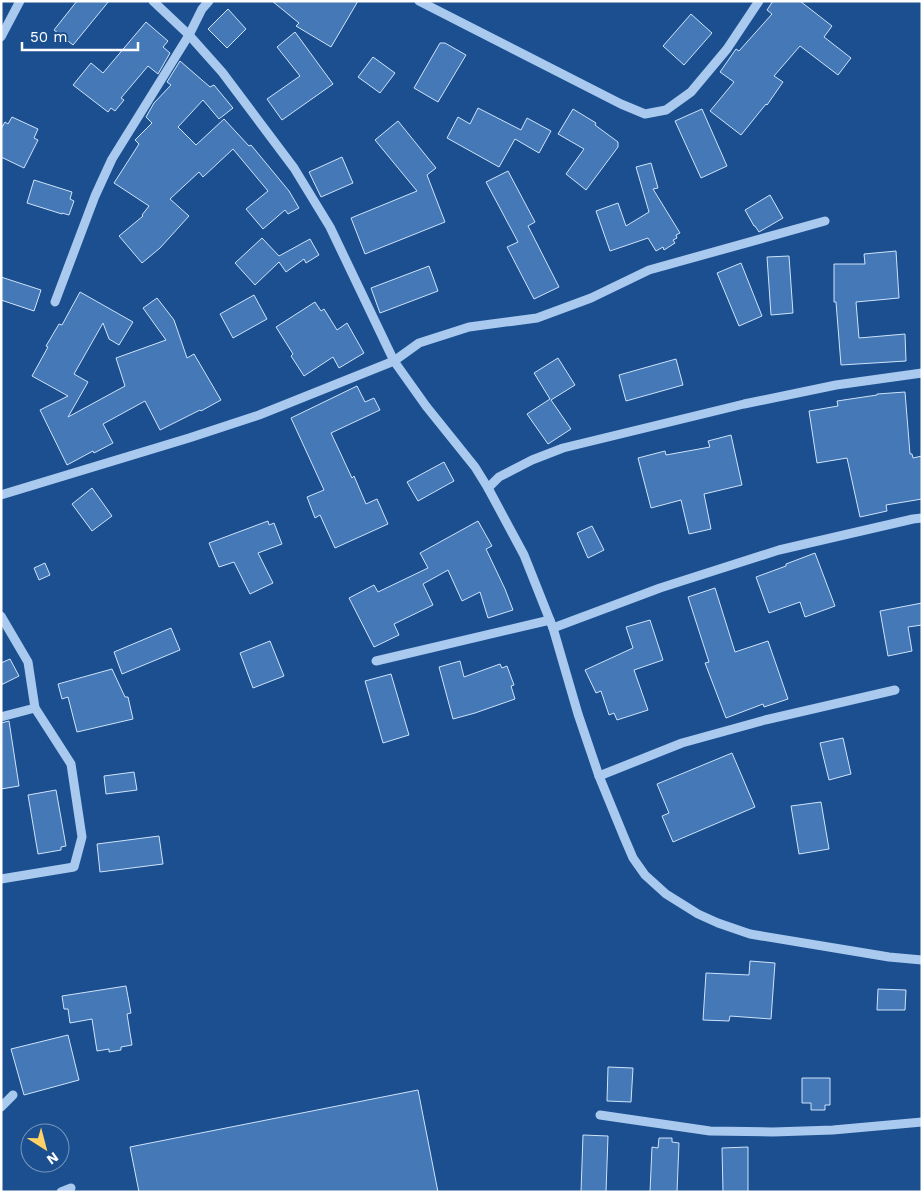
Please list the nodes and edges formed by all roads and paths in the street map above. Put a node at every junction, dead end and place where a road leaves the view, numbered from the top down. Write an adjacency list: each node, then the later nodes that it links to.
1 (20, 1): 7 (street)
2 (153, 1): 6 (street)
3 (209, 1): 6 (street)
4 (419, 1): 5 (street)
5 (759, 1)
6 (189, 35): 9 (street); 10 (street)
7 (1, 37)
8 (825, 221): 10 (street)
9 (55, 302)
10 (394, 360): 12 (street); 13 (street)
11 (922, 373): 12 (street)
12 (488, 488): 16 (street)
13 (1, 495)
14 (922, 518): 16 (street)
15 (1, 616): 19 (street)
16 (551, 624): 17 (street); 21 (street)
17 (376, 661)
18 (895, 690): 21 (street)
19 (36, 708): 20 (street); 22 (street)
20 (1, 717)
21 (599, 776): 23 (street)
22 (1, 879)
23 (922, 960)
24 (13, 1095): 25 (street)
25 (1, 1106)
26 (600, 1115): 27 (street)
27 (922, 1122)
28 (71, 1188): 29 (street)
29 (61, 1192)

